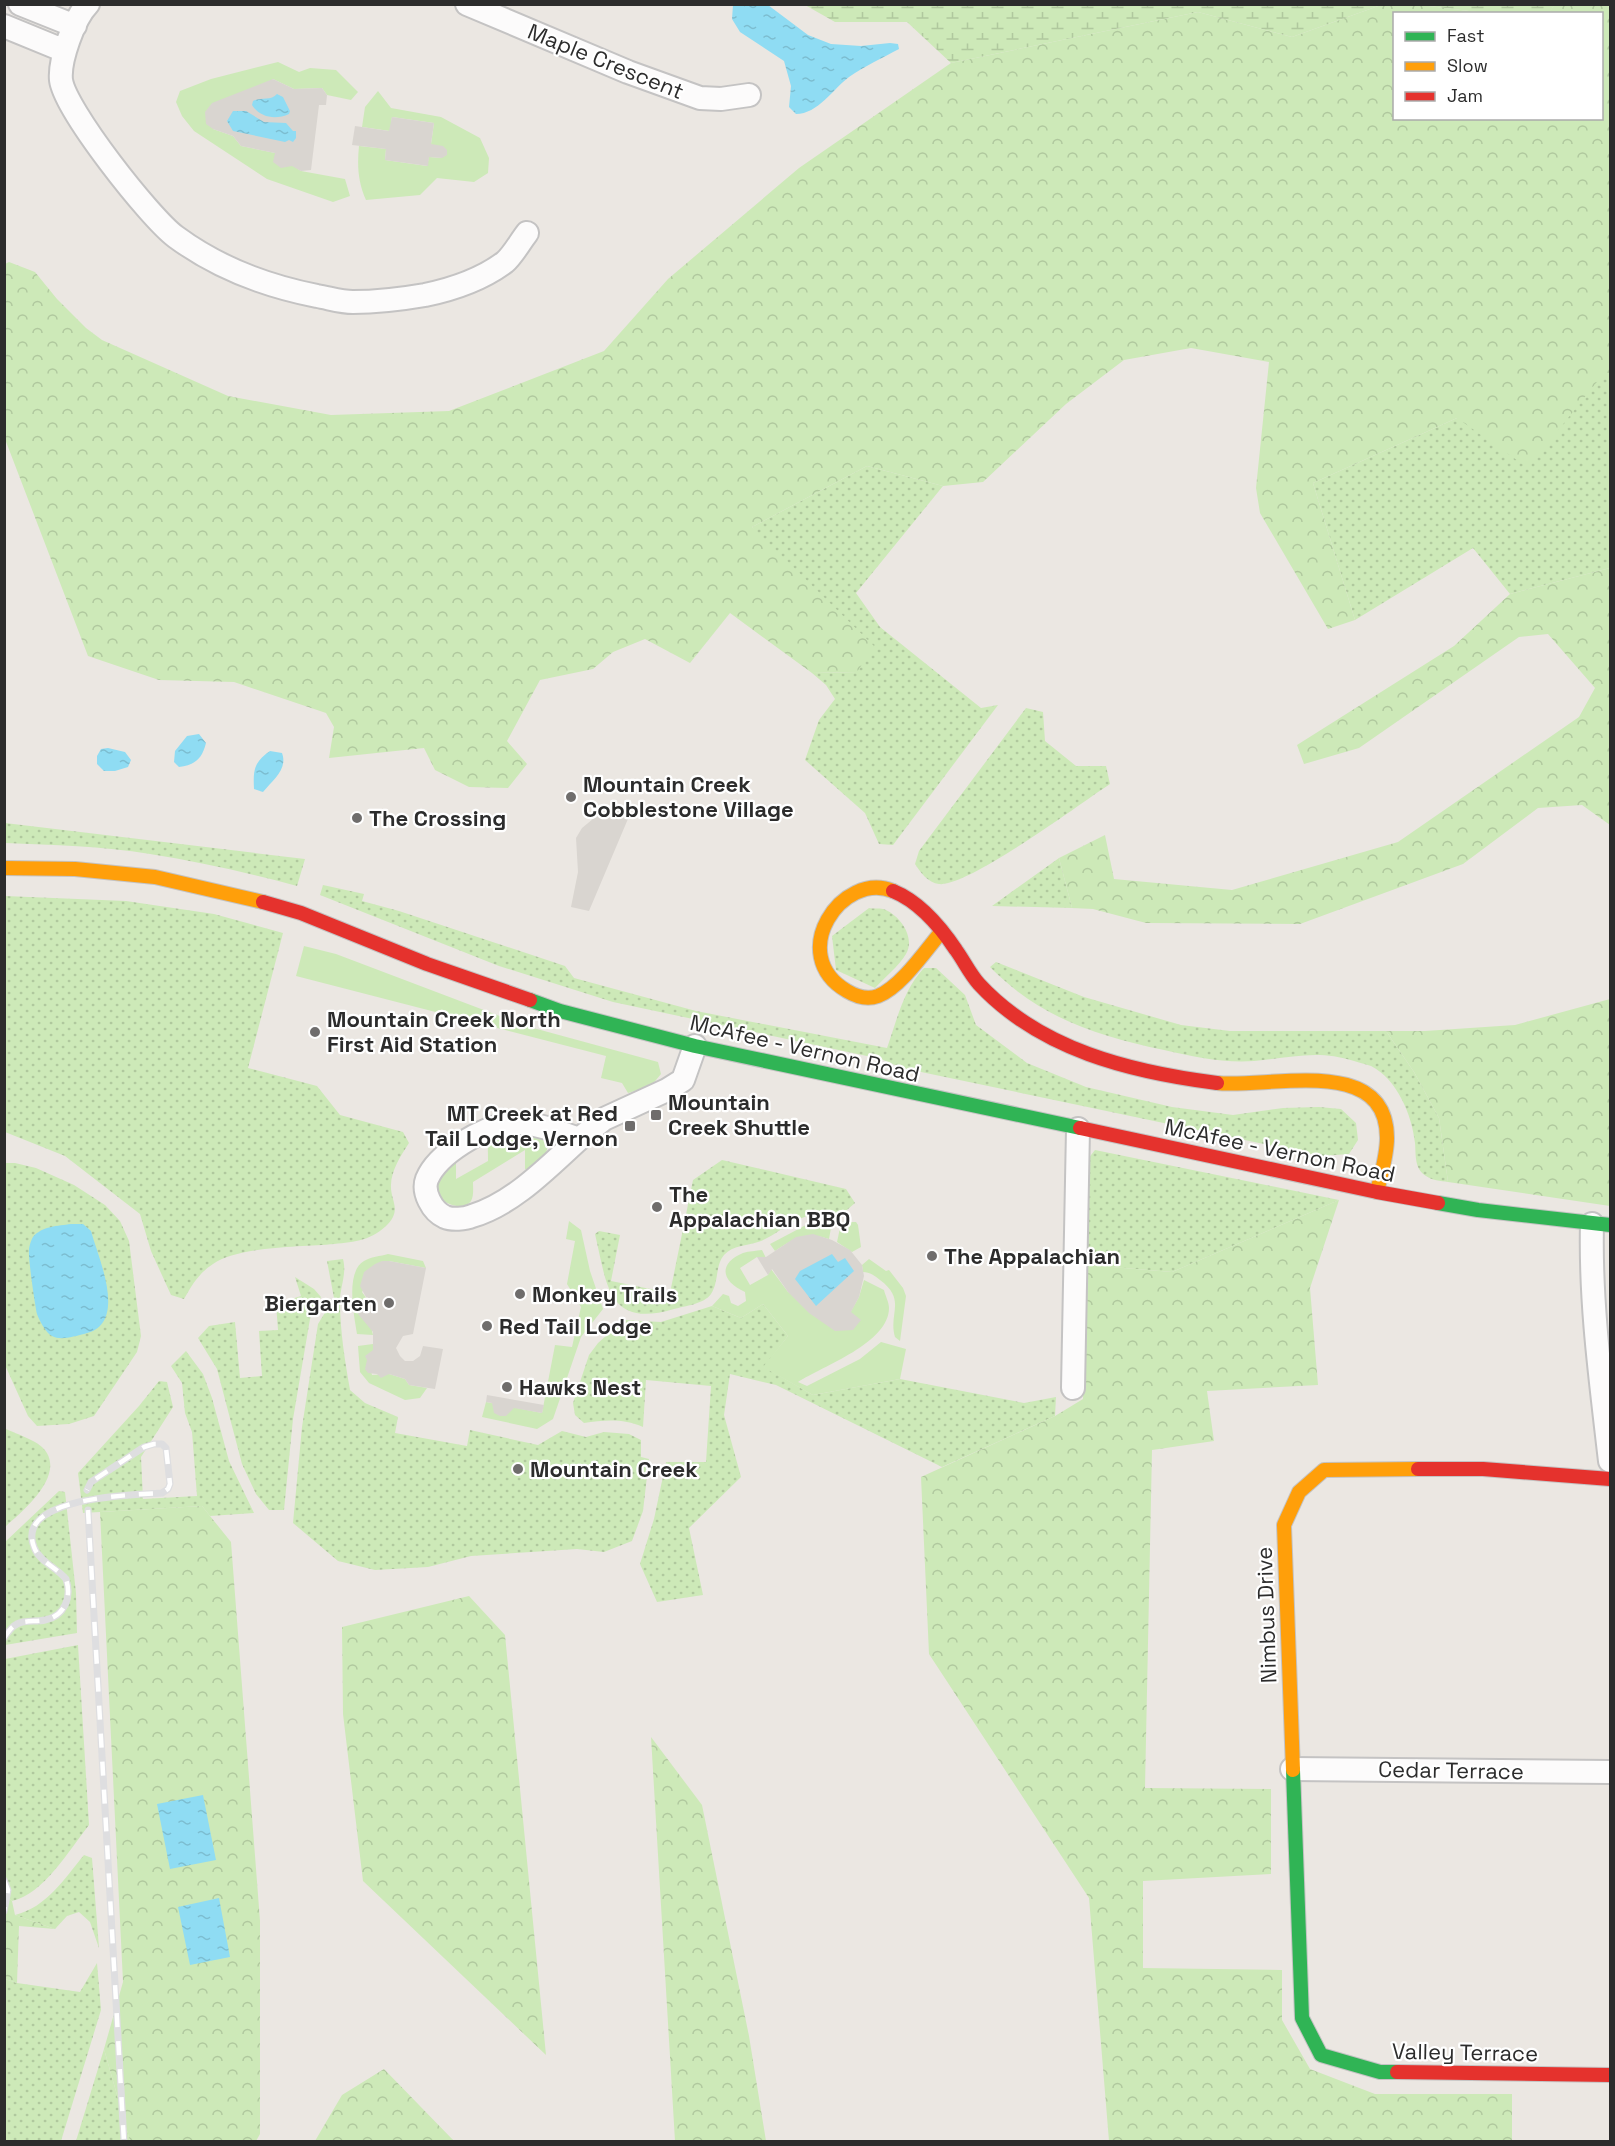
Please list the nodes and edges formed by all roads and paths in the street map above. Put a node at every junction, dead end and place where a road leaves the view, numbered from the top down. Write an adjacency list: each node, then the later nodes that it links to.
1 (20, 4): 5 (street)
2 (88, 4): 5 (street)
3 (467, 4): 6 (street, Maple Crescent)
4 (4, 26): 5 (street)
5 (70, 38): 7 (street)
6 (749, 95)
7 (527, 233)
8 (4, 868): 10 (street, McAfee - Vernon Road)
9 (942, 931): 9 (street); 13 (street)
10 (695, 1046): 11 (street, McAfee - Vernon Road); 12 (street)
11 (1078, 1129): 13 (street, McAfee - Vernon Road); 15 (street)
12 (579, 1139): 12 (street)
13 (1377, 1192): 14 (street, McAfee - Vernon Road)
14 (1601, 1225): 16 (street)
15 (1073, 1388)
16 (1611, 1461)
17 (1611, 1479): 18 (street, Nimbus Drive)
18 (1292, 1769): 19 (street, Cedar Terrace); 20 (street, Nimbus Drive)
19 (1611, 1772)
20 (1321, 2055): 21 (street, Valley Terrace)
21 (1611, 2075)

